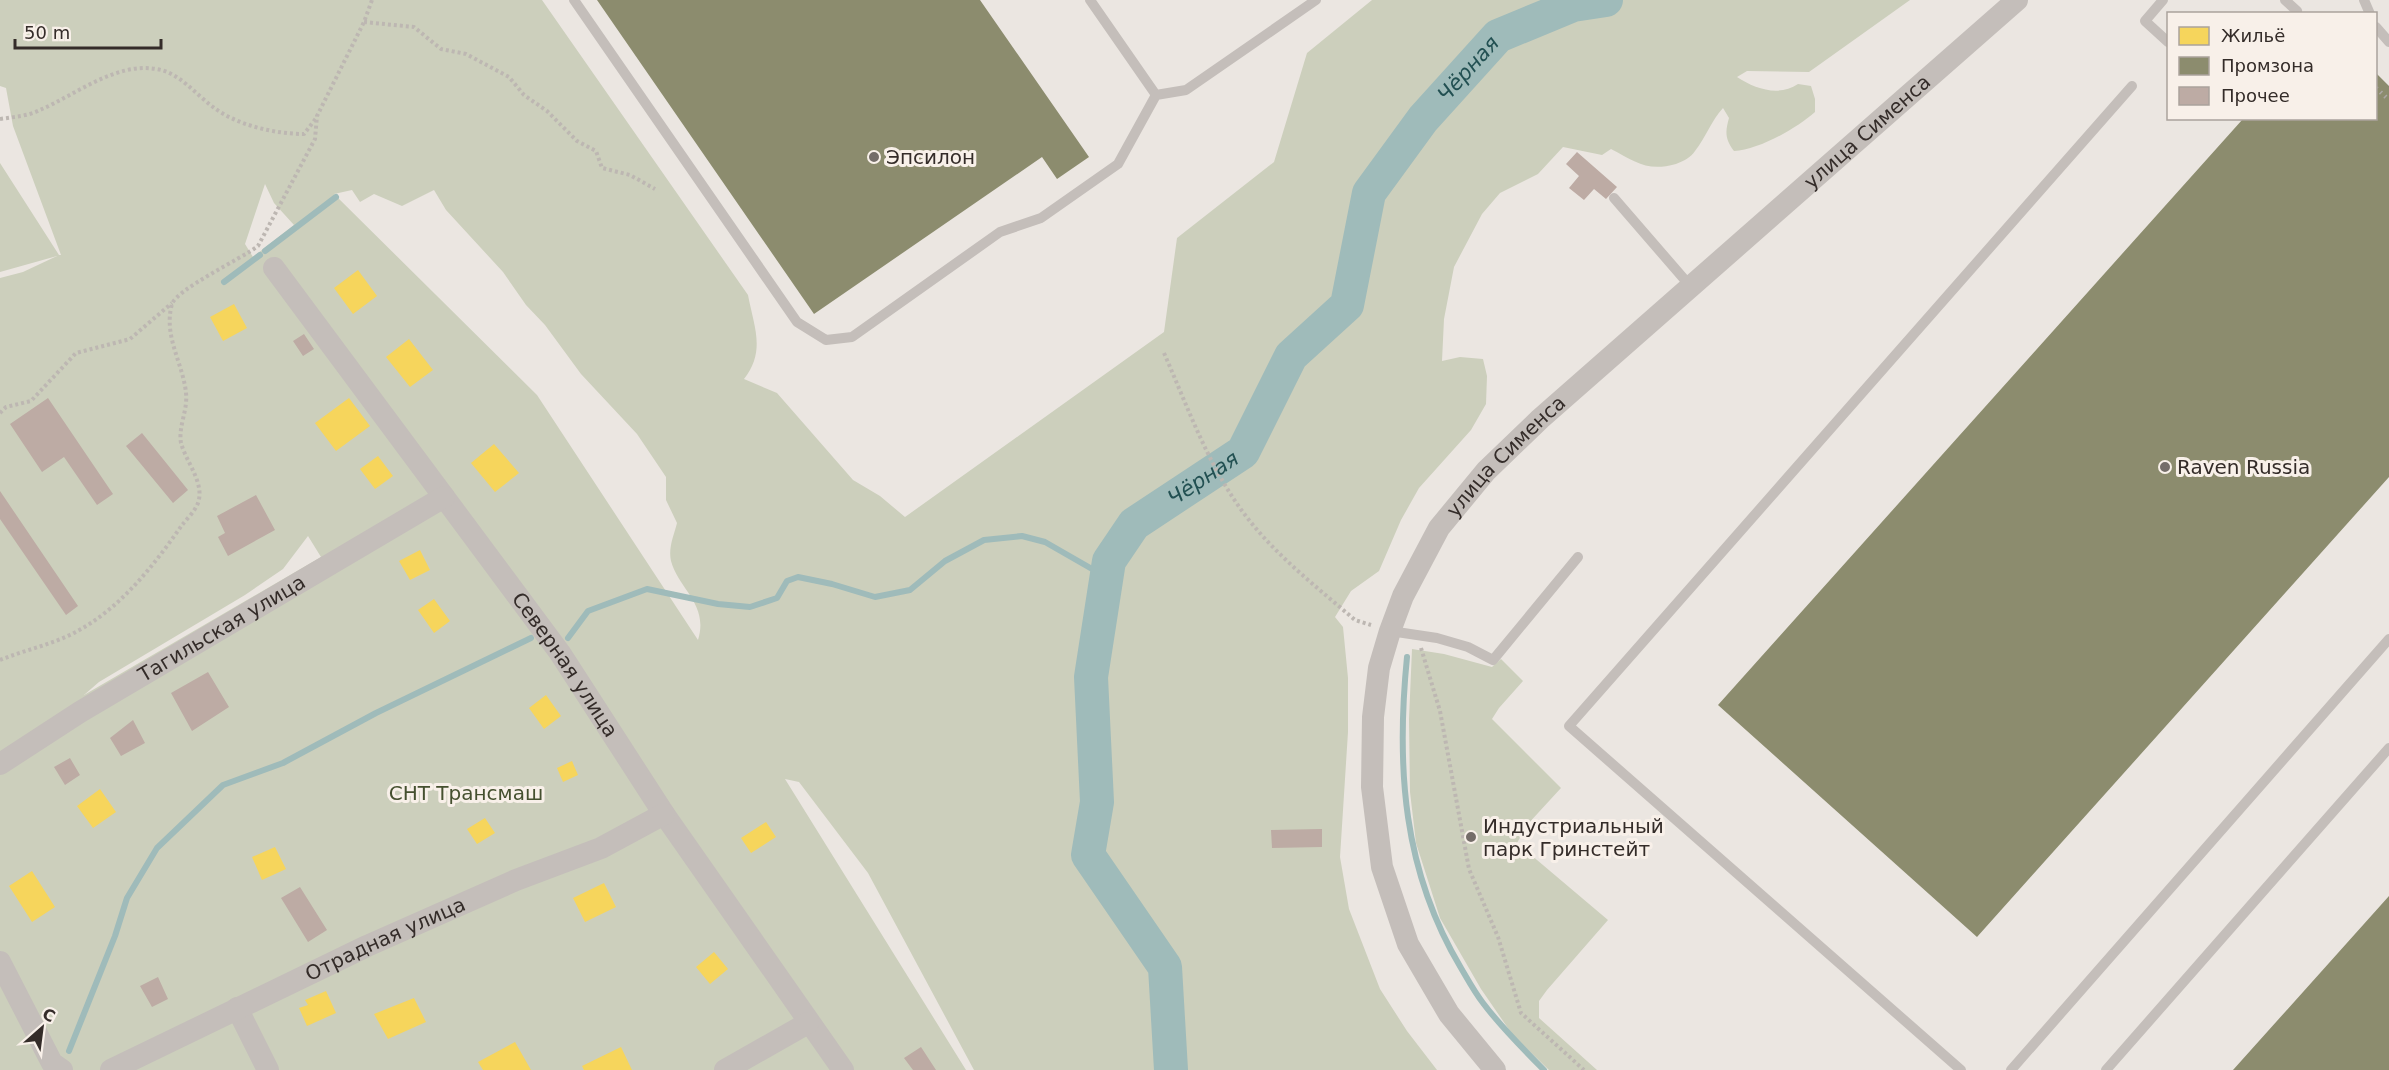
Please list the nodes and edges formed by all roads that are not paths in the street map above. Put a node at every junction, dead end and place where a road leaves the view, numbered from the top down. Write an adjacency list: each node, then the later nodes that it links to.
1 (574, 0): 12 (lane)
2 (1090, 0): 12 (lane)
3 (1316, 0): 12 (lane)
4 (2017, 0): 15 (street, улица Сименса)
5 (2163, 0): 9 (lane)
6 (2285, 0): 7 (lane)
7 (2296, 12)
8 (2377, 28): 10 (lane)
9 (2167, 40)
10 (2389, 42)
11 (2132, 86): 32 (lane)
12 (1156, 95)
13 (1614, 198): 15 (lane)
14 (274, 268): 16 (street, Северная улица)
15 (1691, 287): 18 (street, улица Сименса)
16 (444, 497): 21 (street, Тагильская улица); 22 (street, Северная улица)
17 (1578, 557): 18 (lane)
18 (1390, 631): 31 (street, улица Сименса)
19 (2389, 639): 33 (lane)
20 (2389, 748): 34 (lane)
21 (0, 764)
22 (664, 814): 24 (street, Отрадная улица); 25 (street, Северная улица)
23 (0, 962): 26 (street)
24 (237, 1008): 27 (street, Отрадная улица); 28 (street)
25 (808, 1023): 29 (street); 30 (street, Северная улица)
26 (57, 1067)
27 (111, 1070)
28 (268, 1070)
29 (725, 1070)
30 (843, 1070)
31 (1495, 1070)
32 (1961, 1070)
33 (2011, 1070)
34 (2106, 1070)

